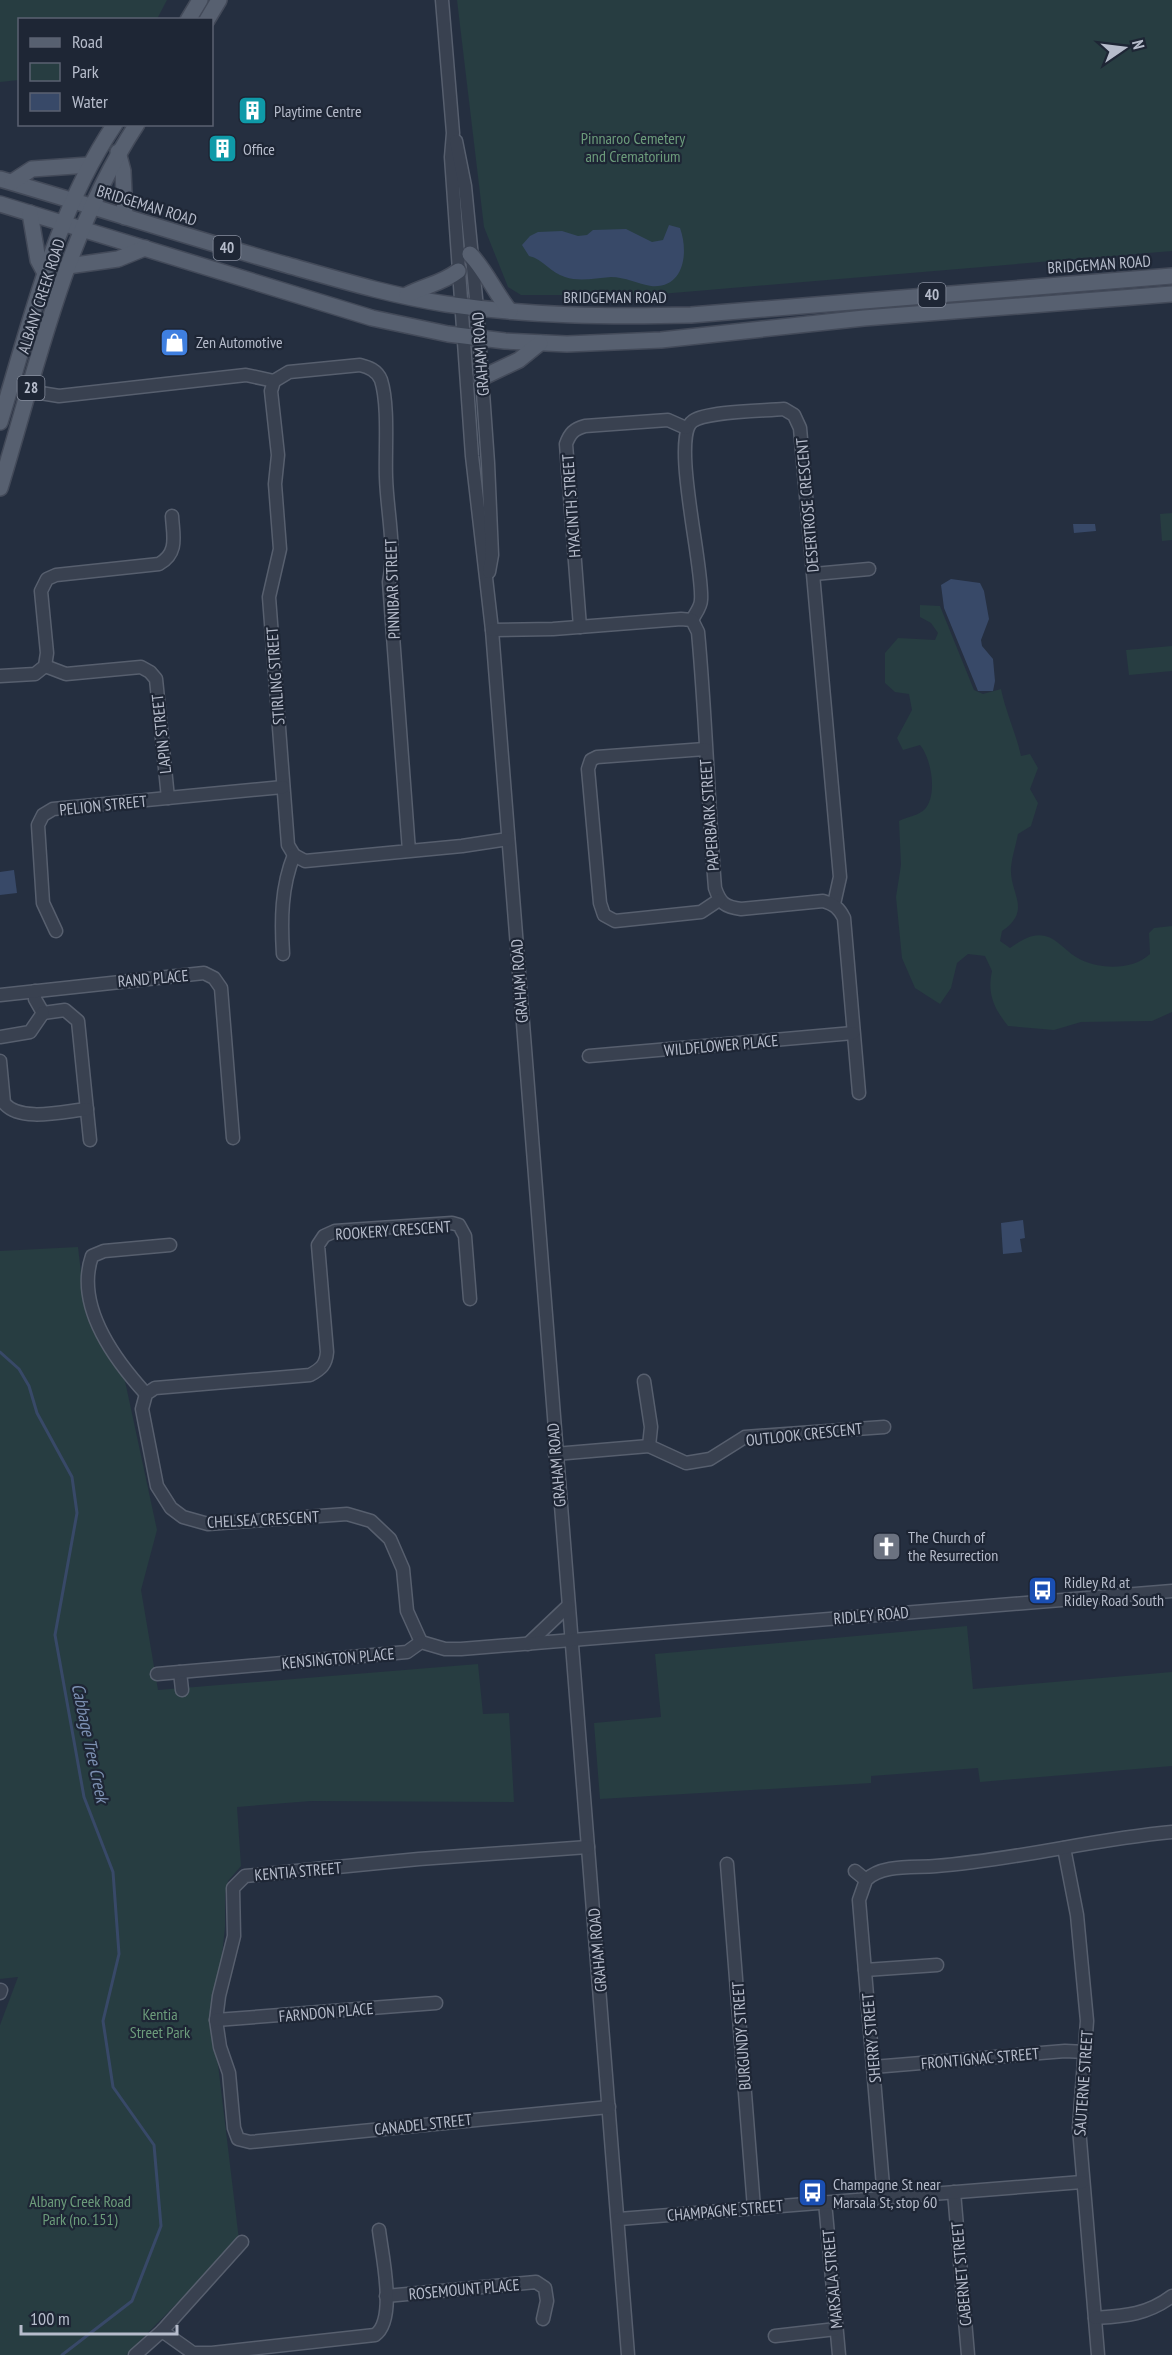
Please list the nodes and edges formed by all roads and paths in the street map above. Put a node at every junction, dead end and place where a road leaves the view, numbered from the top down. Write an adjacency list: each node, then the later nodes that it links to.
1 (200, 0): 4 (main road)
2 (219, 0): 5 (main road)
3 (442, 0): 8 (street, GRAHAM ROAD)
4 (189, 18)
5 (208, 18)
6 (114, 126): 10 (main road, ALBANY CREEK ROAD / 28)
7 (136, 126): 9 (main road, ALBANY CREEK ROAD / 28)
8 (453, 133): 20 (street, GRAHAM ROAD); 22 (street, GRAHAM ROAD)
9 (118, 152): 14 (main road, ALBANY CREEK ROAD / 28); 16 (main road)
10 (89, 165): 11 (main road); 12 (main road, ALBANY CREEK ROAD / 28)
11 (6, 181): 12 (main road, 40)
12 (72, 200): 14 (main road, BRIDGEMAN ROAD / 40); 17 (main road, ALBANY CREEK ROAD / 28)
13 (0, 204): 15 (main road, 40)
14 (91, 206): 16 (main road, BRIDGEMAN ROAD / 40); 18 (main road, ALBANY CREEK ROAD / 28)
15 (30, 213): 17 (main road, 40); 23 (main road)
16 (125, 217): 26 (main road, BRIDGEMAN ROAD / 40)
17 (64, 223): 18 (main road, 40); 23 (main road, ALBANY CREEK ROAD / 28)
18 (81, 228): 19 (main road, 40); 21 (main road, ALBANY CREEK ROAD / 28)
19 (145, 248): 21 (main road); 30 (main road, 40)
20 (470, 254): 27 (street, GRAHAM ROAD); 28 (main road)
21 (68, 266): 36 (main road, ALBANY CREEK ROAD / 28)
22 (458, 271): 26 (main road); 27 (street, GRAHAM ROAD)
23 (46, 275): 35 (main road, ALBANY CREEK ROAD / 28)
24 (1172, 276): 29 (main road, BRIDGEMAN ROAD / 40)
25 (1172, 294): 31 (main road, 40)
26 (406, 295): 27 (main road, BRIDGEMAN ROAD / 40)
27 (469, 307): 28 (main road, BRIDGEMAN ROAD / 40); 30 (street, GRAHAM ROAD)
28 (510, 311): 29 (main road, BRIDGEMAN ROAD / 40)
29 (691, 315): 31 (main road)
30 (471, 337): 32 (main road, 40); 33 (street, GRAHAM ROAD); 43 (street, GRAHAM ROAD)
31 (694, 337): 32 (main road, 40)
32 (540, 343): 33 (main road)
33 (481, 378): 43 (street, GRAHAM ROAD)
34 (274, 381): 36 (street); 50 (street, STIRLING STREET); 53 (street, PINNIBAR STREET)
35 (10, 388): 36 (street); 37 (main road, ALBANY CREEK ROAD / 28)
36 (29, 393): 39 (main road, ALBANY CREEK ROAD / 28)
37 (0, 422)
38 (687, 428): 42 (street, DESERTROSE CRESCENT); 44 (street); 45 (street, HYACINTH STREET)
39 (0, 488)
40 (172, 516): 47 (street)
41 (869, 569): 42 (street)
42 (814, 574): 56 (street, DESERTROSE CRESCENT)
43 (488, 576): 46 (street, GRAHAM ROAD)
44 (692, 620): 45 (street); 49 (street, PAPERBARK STREET)
45 (580, 627): 46 (street)
46 (492, 630): 52 (street, GRAHAM ROAD)
47 (45, 666): 48 (street); 51 (street, LAPIN STREET)
48 (0, 676)
49 (705, 749): 55 (street, PAPERBARK STREET); 55 (street)
50 (283, 787): 51 (street, PELION STREET); 54 (street, STIRLING STREET)
51 (168, 798): 57 (street, PELION STREET)
52 (508, 838): 53 (street); 77 (street, GRAHAM ROAD)
53 (409, 851): 54 (street)
54 (294, 855): 58 (street)
55 (719, 900): 56 (street)
56 (834, 904): 62 (street)
57 (56, 931)
58 (283, 954)
59 (35, 990): 60 (street, RAND PLACE); 61 (street); 69 (street, RAND PLACE)
60 (0, 995)
61 (43, 1013): 63 (street); 68 (street)
62 (853, 1033): 64 (street, WILDFLOWER PLACE); 66 (street)
63 (0, 1037)
64 (589, 1056)
65 (0, 1061): 67 (street)
66 (858, 1093)
67 (2, 1097): 68 (street)
68 (87, 1109): 70 (street)
69 (233, 1138)
70 (90, 1140)
71 (170, 1245): 74 (street)
72 (470, 1299): 74 (street, ROOKERY CRESCENT)
73 (644, 1381): 76 (street)
74 (146, 1394): 81 (street, CHELSEA CRESCENT)
75 (884, 1427): 76 (street, OUTLOOK CRESCENT)
76 (649, 1446): 77 (street, OUTLOOK CRESCENT)
77 (555, 1454): 79 (street, GRAHAM ROAD)
78 (1172, 1591): 80 (street, RIDLEY ROAD)
79 (568, 1606): 80 (street, GRAHAM ROAD); 82 (street)
80 (570, 1640): 82 (street); 87 (street, GRAHAM ROAD)
81 (421, 1642): 82 (street); 83 (street, KENSINGTON PLACE)
82 (528, 1644)
83 (180, 1672): 84 (street, KENSINGTON PLACE); 85 (street)
84 (157, 1674)
85 (182, 1690)
86 (1172, 1832): 88 (street)
87 (588, 1847): 95 (street, KENTIA STREET); 98 (street, GRAHAM ROAD)
88 (1064, 1848): 91 (street); 96 (street, SAUTERNE STREET)
89 (728, 1864): 104 (street, BURGUNDY STREET)
90 (855, 1870): 91 (street)
91 (866, 1880): 93 (street, SHERRY STREET)
92 (937, 1965): 93 (street)
93 (865, 1970): 97 (street, SHERRY STREET)
94 (436, 2003): 95 (street, FARNDON PLACE)
95 (216, 2020): 99 (street, KENTIA STREET)
96 (1086, 2052): 97 (street, FRONTIGNAC STREET); 100 (street, SAUTERNE STREET)
97 (873, 2067): 102 (street, SHERRY STREET)
98 (609, 2107): 99 (street, CANADEL STREET); 105 (street, GRAHAM ROAD)
99 (238, 2139)
100 (1082, 2181): 101 (street, CHAMPAGNE STREET); 110 (street, SAUTERNE STREET)
101 (954, 2192): 102 (street, CHAMPAGNE STREET); 118 (street, CABERNET STREET)
102 (884, 2198): 103 (street, CHAMPAGNE STREET)
103 (825, 2202): 104 (street, CHAMPAGNE STREET); 112 (street, MARSALA STREET)
104 (754, 2208): 105 (street, CHAMPAGNE STREET)
105 (619, 2219): 116 (street, GRAHAM ROAD)
106 (379, 2230): 108 (street)
107 (242, 2242): 113 (street)
108 (386, 2296): 111 (street, ROSEMOUNT PLACE); 113 (street)
109 (1172, 2296): 110 (street)
110 (1095, 2318): 119 (street, SAUTERNE STREET)
111 (543, 2319)
112 (836, 2329): 114 (street); 117 (street, MARSALA STREET)
113 (162, 2331): 115 (street)
114 (775, 2336)
115 (135, 2355)
116 (628, 2355)
117 (839, 2355)
118 (968, 2355)
119 (1098, 2355)

